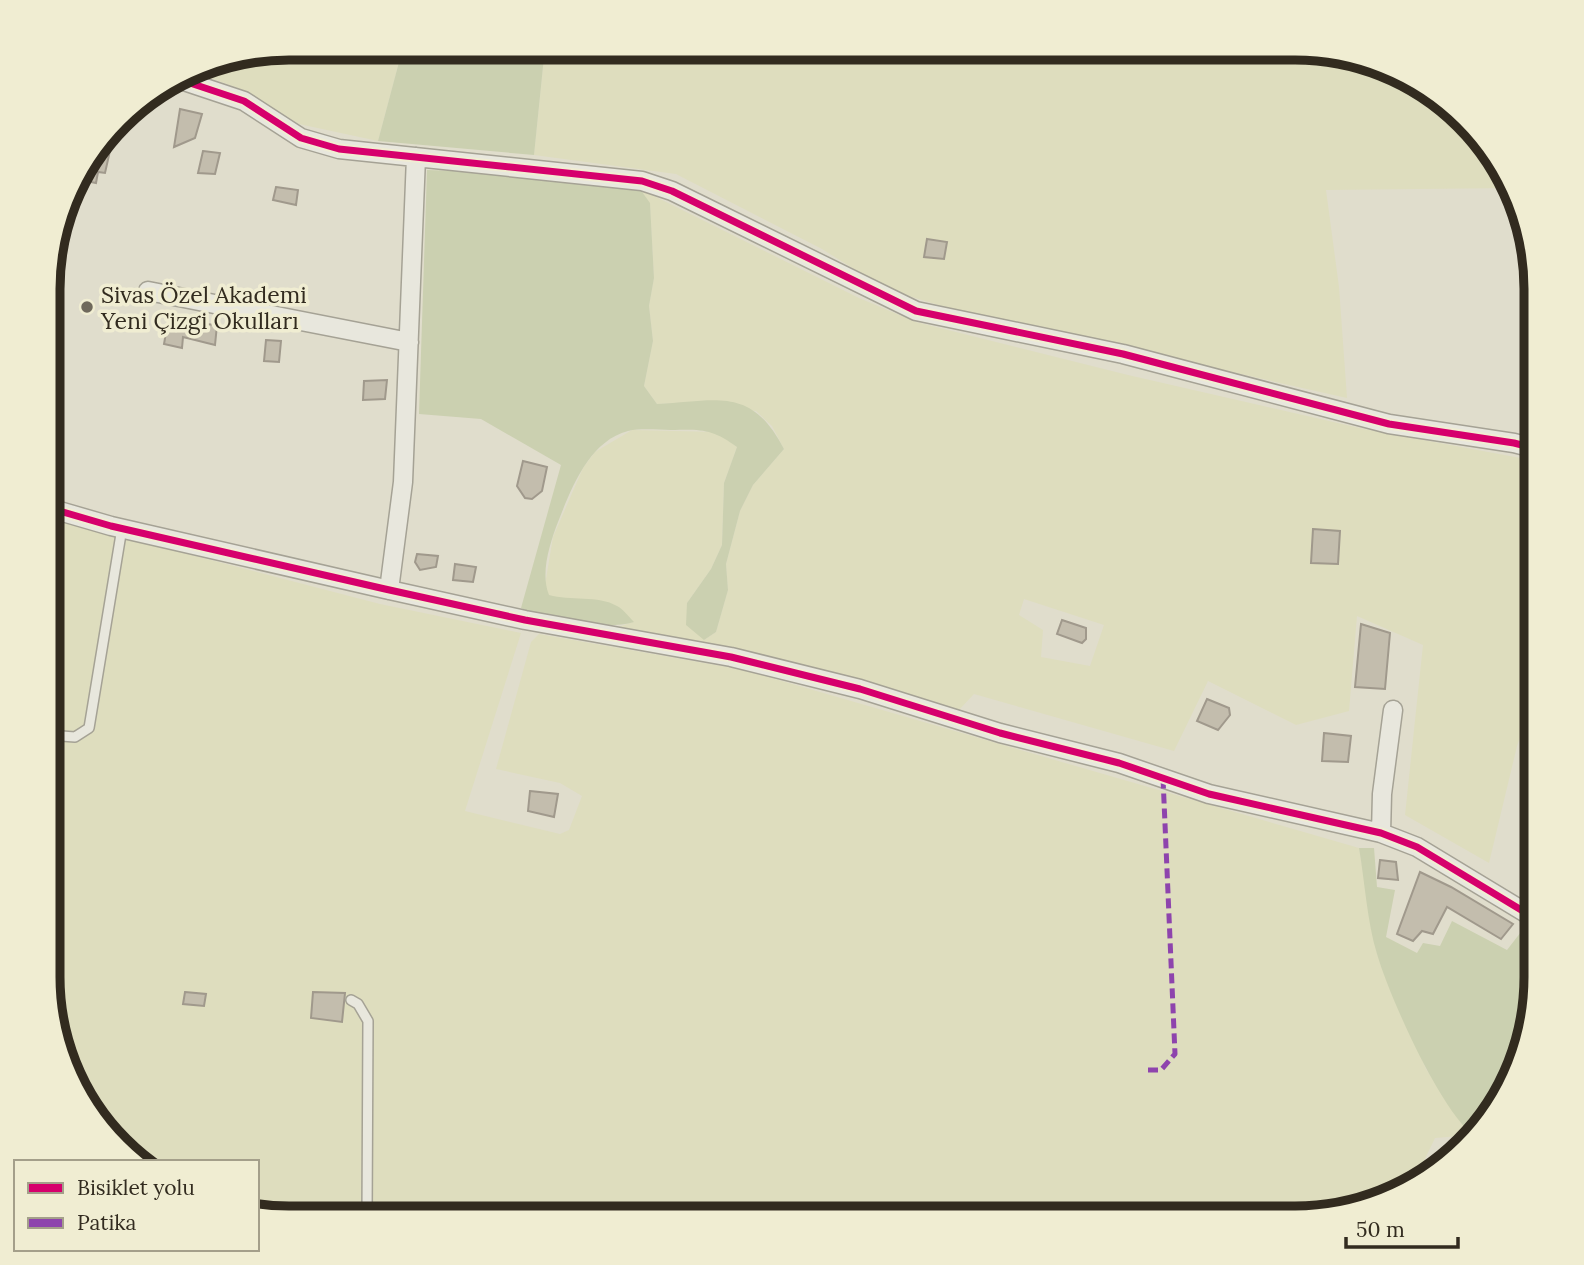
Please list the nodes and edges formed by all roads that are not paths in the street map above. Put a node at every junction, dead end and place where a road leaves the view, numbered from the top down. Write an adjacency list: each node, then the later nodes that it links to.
1 (189, 83): 2 (street)
2 (416, 157): 4 (street); 5 (street)
3 (148, 291): 4 (street)
4 (410, 342): 8 (street)
5 (1524, 446)
6 (60, 511): 7 (street)
7 (121, 528): 8 (street); 10 (lane)
8 (389, 590): 11 (street)
9 (1393, 710): 11 (street)
10 (60, 736)
11 (1381, 834): 12 (street)
12 (1524, 912)
13 (351, 1000): 14 (lane)
14 (367, 1205)

